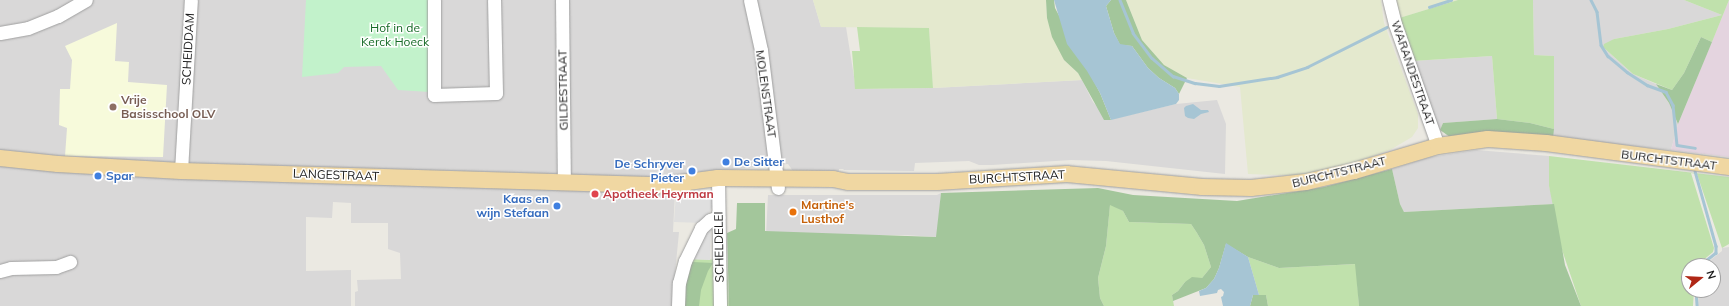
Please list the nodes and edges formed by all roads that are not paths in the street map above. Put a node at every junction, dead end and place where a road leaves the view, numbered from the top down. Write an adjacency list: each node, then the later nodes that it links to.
1 (86, 0): 8 (street)
2 (191, 0): 12 (street, SCHEIDDAM)
3 (434, 0): 4 (street)
4 (494, 0)
5 (562, 0): 13 (street, GILDESTRAAT)
6 (750, 0): 15 (street, MOLENSTRAAT)
7 (1389, 0): 9 (street, WARANDESTRAAT)
8 (0, 33)
9 (1438, 146): 11 (main road, BURCHTSTRAAT); 15 (main road, BURCHTSTRAAT)
10 (0, 158): 12 (main road, LANGESTRAAT)
11 (1729, 167)
12 (181, 171): 13 (main road, LANGESTRAAT)
13 (564, 181): 14 (main road, LANGESTRAAT)
14 (718, 182): 15 (main road, LANGESTRAAT); 16 (street, SCHELDELEI)
15 (777, 183)
16 (718, 217): 19 (street); 20 (street, SCHELDELEI)
17 (70, 262): 18 (street)
18 (0, 271)
19 (678, 306)
20 (720, 306)

